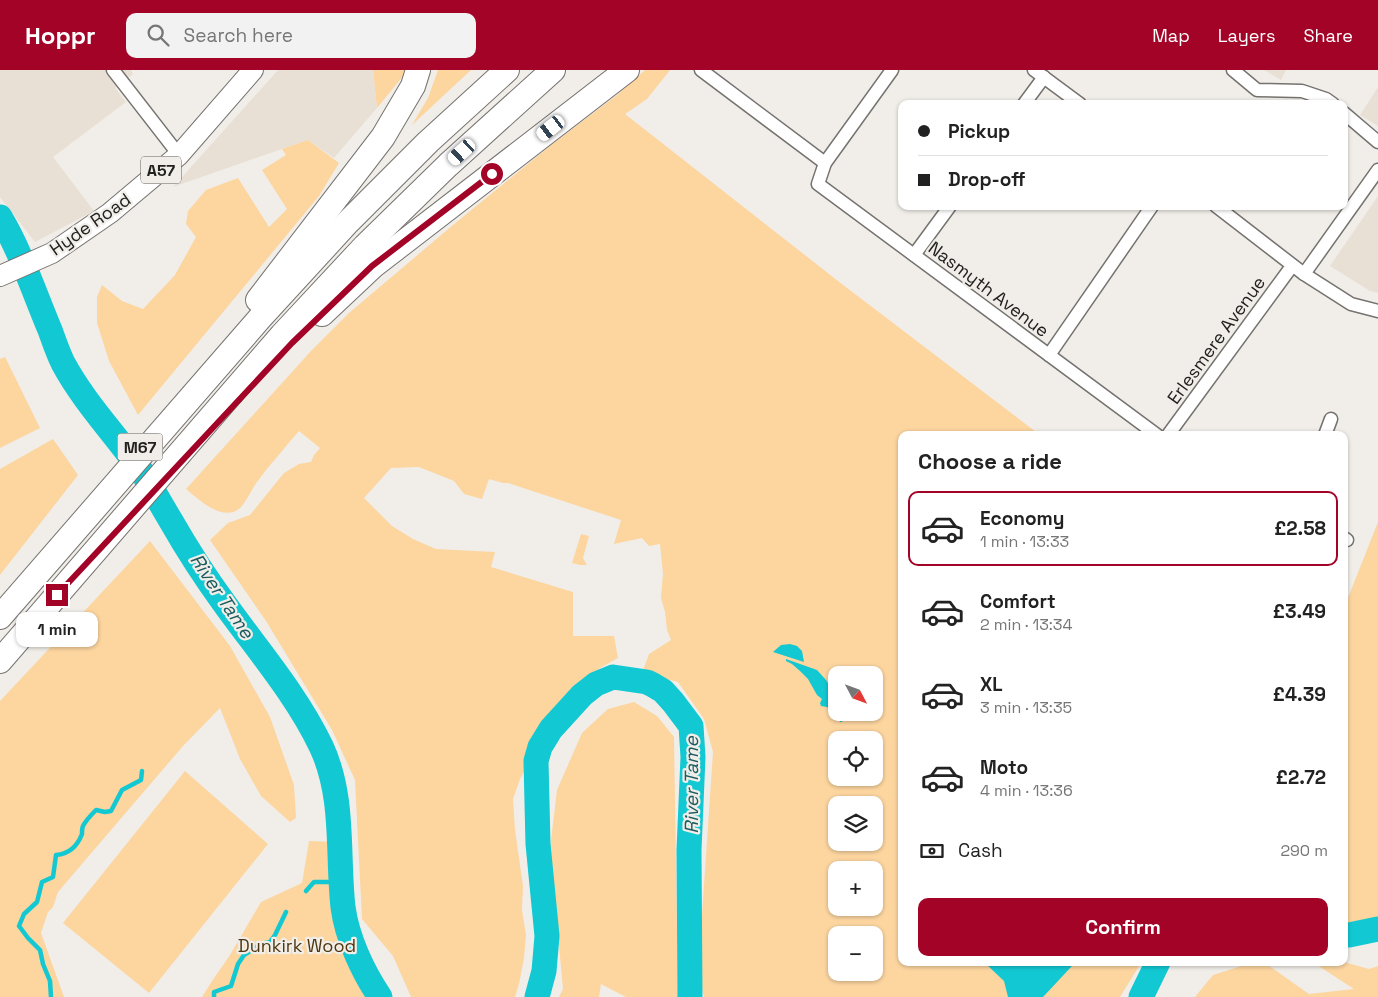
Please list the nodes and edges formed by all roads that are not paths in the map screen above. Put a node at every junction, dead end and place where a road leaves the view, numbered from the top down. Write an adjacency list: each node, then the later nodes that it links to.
1 (113, 70): 16 (street)
2 (418, 70): 27 (highway, M67)
3 (507, 70): 27 (highway, M67)
4 (553, 70): 28 (highway, M67)
5 (627, 70): 28 (highway, M67)
6 (701, 70): 17 (street)
7 (892, 70): 17 (street)
8 (1233, 70): 13 (street)
9 (246, 73): 16 (main road, Hyde Road / A57)
10 (1039, 74): 11 (street); 12 (street)
11 (1026, 100)
12 (1075, 100)
13 (1328, 100)
14 (1348, 116): 15 (street)
15 (1378, 142)
16 (179, 155): 25 (main road, Hyde Road / A57)
17 (825, 163): 22 (street, Nasmyth Avenue)
18 (1378, 170): 24 (street)
19 (947, 210): 22 (street)
20 (1149, 210): 29 (street)
21 (1221, 210): 23 (street)
22 (914, 255): 29 (street, Nasmyth Avenue)
23 (1292, 266): 24 (street); 32 (street, Erlesmere Avenue)
24 (1304, 274): 26 (street)
25 (0, 276)
26 (1378, 311)
27 (256, 313): 34 (highway, M67)
28 (287, 339): 35 (highway, M67)
29 (1049, 355): 31 (street, Nasmyth Avenue)
30 (1331, 419): 33 (street)
31 (1152, 431)
32 (1171, 431)
33 (1326, 431)
34 (0, 618)
35 (0, 661)

